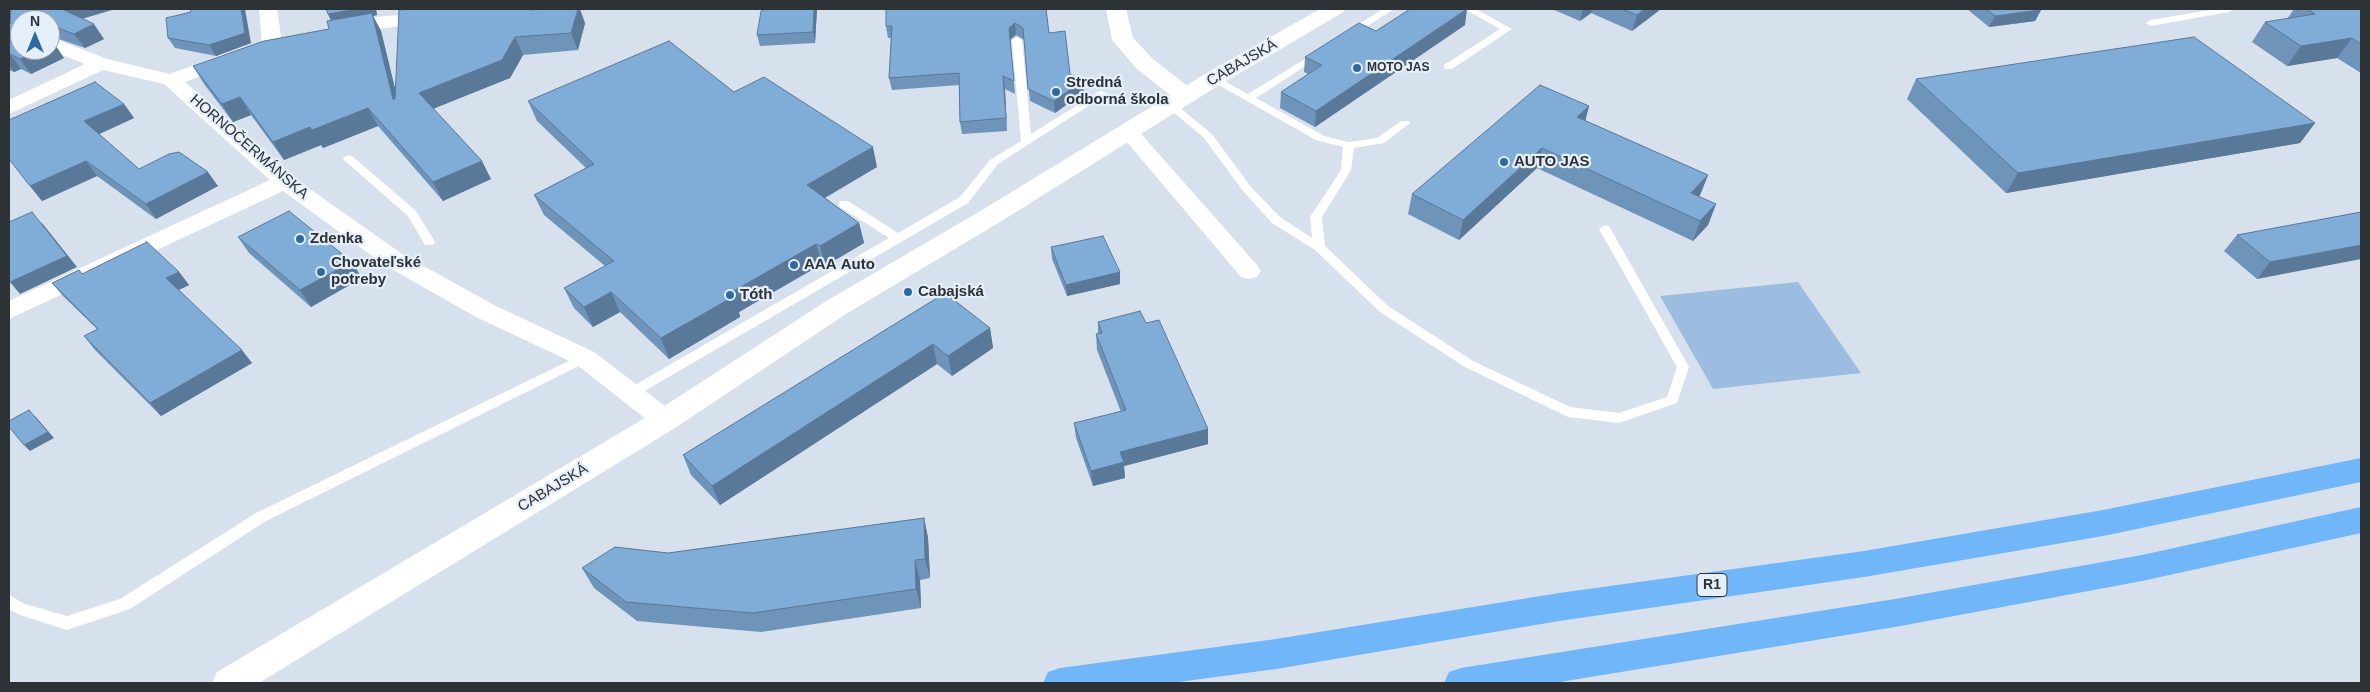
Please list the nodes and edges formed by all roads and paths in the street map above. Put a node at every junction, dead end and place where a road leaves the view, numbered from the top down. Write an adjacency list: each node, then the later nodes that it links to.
1 (268, 9): 12 (street)
2 (1116, 9): 20 (main road)
3 (1335, 9): 16 (main road, CABAJSKÁ)
4 (1390, 9): 19 (lane)
5 (1469, 9): 15 (lane)
6 (2229, 9): 8 (lane)
7 (448, 16): 9 (street)
8 (2150, 23)
9 (330, 32)
10 (292, 40): 12 (street)
11 (1017, 40): 24 (lane)
12 (272, 44): 17 (street)
13 (60, 47): 14 (street, HORNOČERMÁNSKA)
14 (101, 64): 17 (street, HORNOČERMÁNSKA); 21 (street)
15 (1448, 67)
16 (1213, 79): 19 (lane); 20 (main road, CABAJSKÁ)
17 (172, 80): 27 (street, HORNOČERMÁNSKA)
18 (1102, 94): 24 (lane)
19 (1248, 99): 25 (lane)
20 (1178, 100): 23 (main road, CABAJSKÁ); 32 (lane)
21 (9, 108)
22 (1405, 123): 25 (lane)
23 (1128, 131): 33 (street); 37 (main road, CABAJSKÁ)
24 (1026, 142): 30 (lane)
25 (1349, 145): 32 (lane)
26 (348, 158): 31 (lane)
27 (285, 182): 34 (street); 35 (street, HORNOČERMÁNSKA)
28 (844, 204): 30 (lane)
29 (1605, 228): 32 (lane)
30 (897, 238): 36 (lane)
31 (429, 242)
32 (1319, 247)
33 (1249, 271)
34 (9, 311)
35 (585, 358): 36 (street, HORNOČERMÁNSKA); 40 (lane)
36 (631, 393): 37 (street, HORNOČERMÁNSKA)
37 (665, 420): 41 (main road, CABAJSKÁ)
38 (2361, 470): 42 (highway, R1)
39 (2361, 520): 43 (highway)
40 (9, 601)
41 (229, 683)
42 (1060, 683)
43 (1461, 683)

